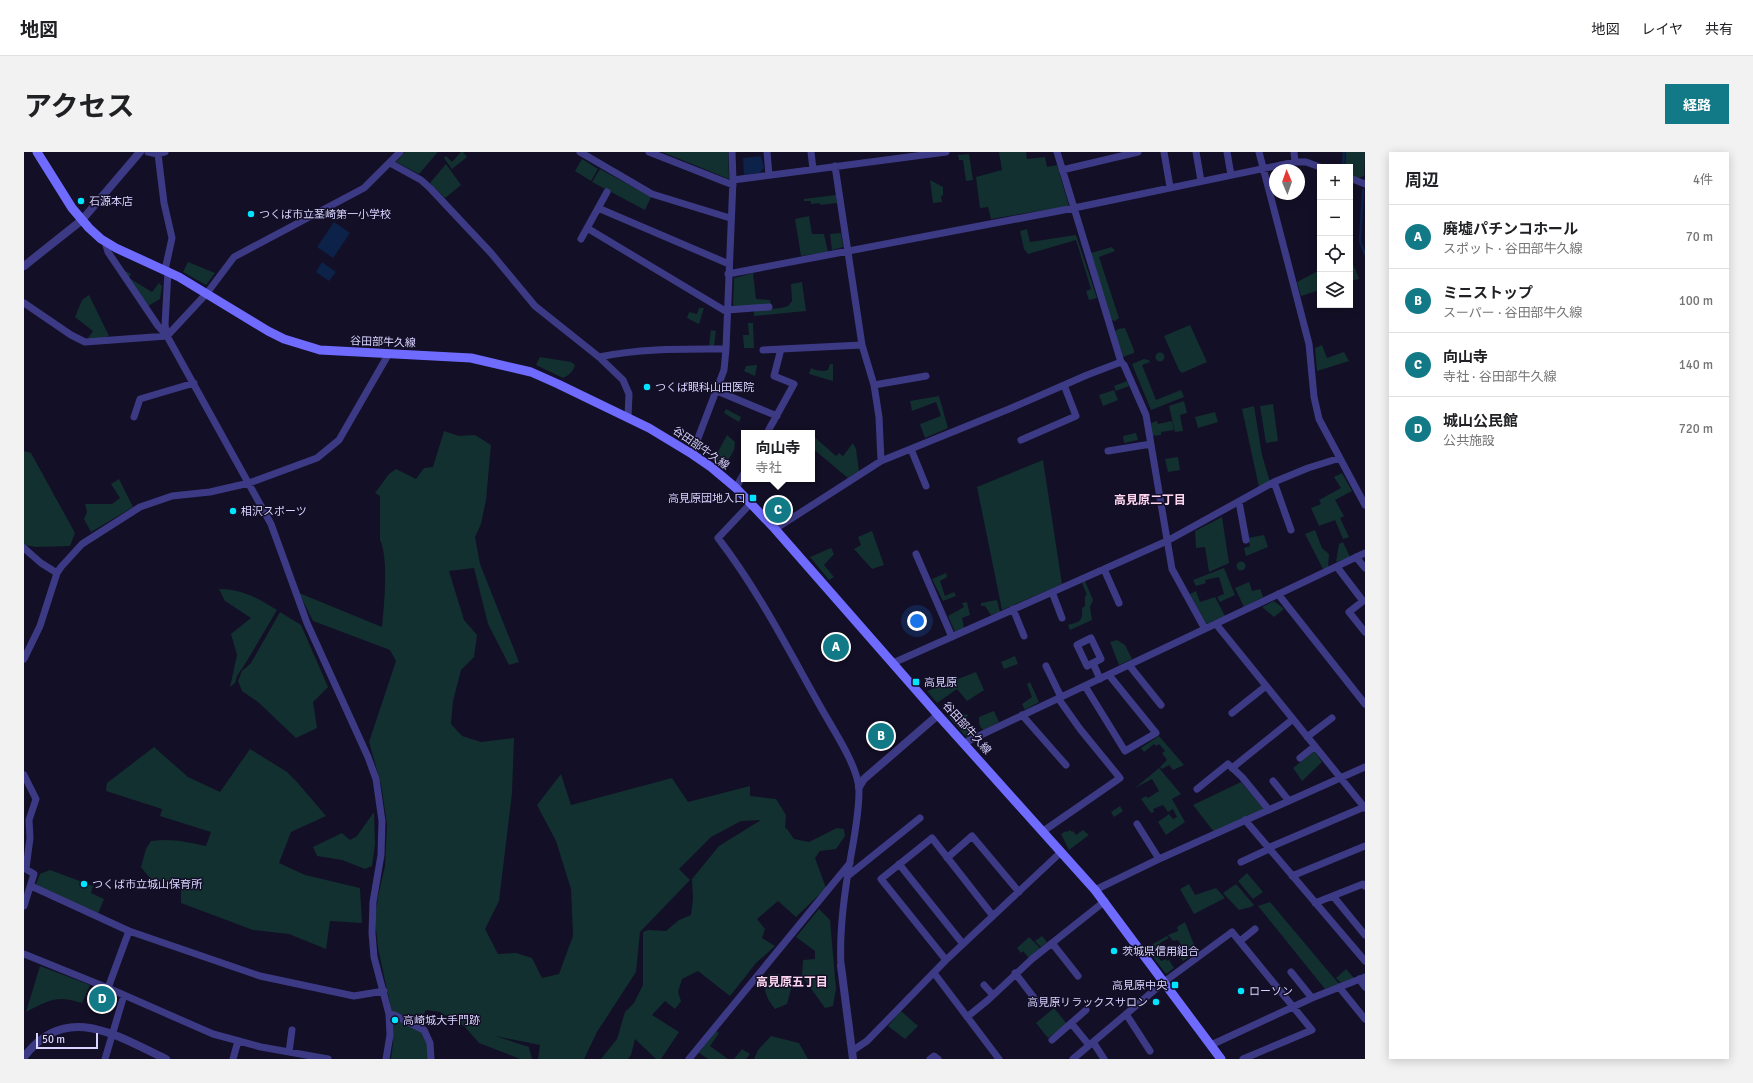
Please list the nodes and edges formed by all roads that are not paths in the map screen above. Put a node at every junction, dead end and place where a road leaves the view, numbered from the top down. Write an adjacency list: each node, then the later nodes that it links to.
1 (37, 152): 38 (main road, 谷田部牛久線)
2 (140, 152): 38 (street)
3 (148, 152): 18 (street)
4 (400, 152): 21 (street)
5 (580, 152): 37 (street)
6 (648, 152): 31 (street)
7 (732, 152): 31 (street)
8 (767, 152): 27 (street)
9 (811, 152): 24 (street)
10 (946, 152): 19 (street)
11 (1057, 152): 26 (street)
12 (1138, 152): 26 (street)
13 (1164, 152): 33 (street)
14 (1196, 152): 30 (street)
15 (1227, 152): 28 (street)
16 (1259, 152): 25 (street)
17 (1294, 152): 20 (street)
18 (161, 153): 45 (street)
19 (931, 153): 22 (street)
20 (1295, 162): 23 (street); 25 (street)
21 (390, 163): 47 (street); 57 (street)
22 (835, 166): 24 (street); 42 (street)
23 (1317, 166)
24 (814, 169): 27 (street)
25 (1263, 169): 28 (street); 73 (street)
26 (1062, 170): 36 (street)
27 (769, 175): 31 (street)
28 (1231, 175): 30 (street)
29 (1353, 179): 32 (street)
30 (1202, 181): 33 (street)
31 (733, 182): 37 (street)
32 (1365, 184)
33 (1170, 187): 36 (street)
34 (607, 192): 35 (street)
35 (598, 208): 39 (street); 43 (street)
36 (1074, 208): 42 (street); 58 (street)
37 (730, 218): 43 (street)
38 (82, 220): 41 (main road, 谷田部牛久線); 44 (street)
39 (587, 228): 40 (street); 50 (street)
40 (581, 239)
41 (105, 242): 45 (main road, 谷田部牛久線); 51 (street)
42 (847, 251): 46 (street); 52 (street)
43 (729, 264): 46 (street)
44 (24, 266)
45 (166, 270): 47 (main road, 谷田部牛久線); 51 (street)
46 (728, 274): 50 (street)
47 (207, 293): 51 (street); 56 (main road, 谷田部牛久線)
48 (24, 303): 51 (street)
49 (769, 307): 50 (street)
50 (727, 311): 53 (street)
51 (167, 336): 60 (street)
52 (862, 345): 54 (street); 61 (street)
53 (726, 349): 57 (street); 63 (street)
54 (781, 349): 55 (street); 64 (street)
55 (764, 350)
56 (388, 355): 66 (main road, 谷田部牛久線); 77 (street)
57 (599, 357): 66 (street)
58 (1121, 362): 62 (street); 69 (street)
59 (926, 376): 61 (street)
60 (194, 383): 65 (street); 77 (street)
61 (874, 385): 74 (street)
62 (1064, 385): 68 (street); 70 (street)
63 (717, 390): 64 (street); 72 (street)
64 (777, 416): 67 (street)
65 (134, 417)
66 (628, 417): 72 (main road, 谷田部牛久線)
67 (769, 430)
68 (1021, 440)
69 (1151, 444): 71 (street); 86 (street)
70 (911, 449): 74 (street); 78 (street)
71 (1108, 451)
72 (692, 454): 79 (main road, 谷田部牛久線)
73 (1340, 458): 76 (street); 82 (street)
74 (881, 461): 83 (street)
75 (741, 479): 79 (street)
76 (1274, 482): 80 (street); 84 (street)
77 (249, 483): 94 (street); 182 (street)
78 (926, 486)
79 (736, 488): 81 (main road, 谷田部牛久線)
80 (1239, 502): 85 (street); 86 (street)
81 (751, 504): 83 (main road, 谷田部牛久線); 132 (street)
82 (1365, 505)
83 (776, 529): 106 (main road, 谷田部牛久線)
84 (1291, 530)
85 (1246, 540)
86 (1167, 541): 93 (street); 101 (street)
87 (24, 548): 94 (street)
88 (1365, 553): 90 (street)
89 (916, 554): 103 (street)
90 (1356, 557): 91 (street); 92 (street)
91 (1337, 567): 96 (street); 102 (street)
92 (1365, 568)
93 (1104, 569): 95 (street); 97 (street)
94 (57, 573): 105 (street)
95 (1052, 592): 98 (street); 99 (street)
96 (1278, 594): 100 (street); 115 (street)
97 (1119, 603)
98 (1013, 609): 103 (street); 104 (street)
99 (1062, 618)
100 (1216, 624): 101 (street); 113 (street)
101 (1205, 630): 108 (street)
102 (1365, 632)
103 (952, 636): 106 (street)
104 (1024, 636)
105 (24, 659)
106 (893, 663): 118 (main road, 谷田部牛久線)
107 (1093, 663): 111 (street)
108 (1129, 665): 110 (street); 116 (street)
109 (1046, 666): 114 (street)
110 (1109, 674): 111 (street); 112 (street)
111 (1100, 679): 112 (street)
112 (1085, 686): 114 (street)
113 (1266, 686): 117 (street); 121 (street)
114 (1060, 698): 119 (street); 141 (street)
115 (1365, 704)
116 (1161, 705)
117 (1232, 712)
118 (938, 715): 123 (main road, 谷田部牛久線); 132 (street)
119 (1022, 715): 123 (street); 126 (street)
120 (1332, 718): 122 (street)
121 (1293, 719): 122 (street); 128 (street)
122 (1307, 737): 124 (street)
123 (964, 743): 141 (main road, 谷田部牛久線)
124 (1314, 746): 125 (street); 130 (street)
125 (1300, 758)
126 (1066, 765)
127 (1365, 767): 130 (street)
128 (1232, 768): 133 (street); 136 (street)
129 (24, 775): 138 (street)
130 (1340, 777): 134 (street); 135 (street)
131 (1273, 781): 134 (street)
132 (859, 787): 148 (street)
133 (1197, 789)
134 (1289, 801): 136 (street)
135 (1365, 807): 143 (street)
136 (1269, 810): 139 (street)
137 (920, 818): 151 (street)
138 (26, 819): 150 (street)
139 (1245, 820): 143 (street); 146 (street)
140 (1137, 824): 146 (street)
141 (1042, 832): 144 (main road, 谷田部牛久線)
142 (1365, 846): 152 (street)
143 (1269, 848): 147 (street); 152 (street)
144 (1062, 852): 155 (main road, 谷田部牛久線); 156 (street)
145 (947, 858): 149 (street); 156 (street); 161 (street)
146 (1159, 859): 155 (street)
147 (1241, 862)
148 (850, 863): 151 (street); 210 (street)
149 (899, 864): 167 (street); 169 (street)
150 (25, 868): 153 (street)
151 (849, 875): 171 (street)
152 (1292, 876): 159 (street)
153 (31, 886): 160 (street); 163 (street)
154 (1365, 886): 157 (street)
155 (1095, 890): 158 (main road, 谷田部牛久線)
156 (1019, 892): 161 (street)
157 (1333, 896): 159 (street); 164 (street)
158 (1105, 901): 166 (street); 177 (main road, 谷田部牛久線)
159 (1315, 903): 170 (street)
160 (24, 906)
161 (993, 916): 167 (street)
162 (1255, 929): 165 (street)
163 (129, 931): 181 (street); 182 (street)
164 (1365, 935)
165 (1240, 941): 177 (street); 187 (street)
166 (1052, 943): 174 (street); 175 (street)
167 (963, 944): 169 (street)
168 (24, 954): 181 (street)
169 (946, 960): 173 (street)
170 (1365, 962)
171 (841, 966): 202 (street)
172 (1291, 972): 185 (street)
173 (934, 973): 191 (street); 202 (street)
174 (1015, 973): 184 (street); 186 (street)
175 (1078, 976)
176 (1362, 978): 179 (street); 180 (street)
177 (1164, 982): 190 (street); 199 (main road, 谷田部牛久線)
178 (984, 985): 184 (street)
179 (1339, 987): 185 (street); 192 (street)
180 (1365, 987)
181 (108, 988): 183 (street)
182 (384, 990): 189 (street)
183 (124, 995): 195 (street); 197 (street)
184 (993, 995): 191 (street)
185 (1312, 998): 187 (street)
186 (1038, 1003)
187 (1294, 1006): 199 (street); 217 (street)
188 (1086, 1010): 193 (street)
189 (389, 1014): 208 (street); 209 (street)
190 (1126, 1014): 198 (street); 200 (street)
191 (967, 1017): 213 (street)
192 (1365, 1019)
193 (1071, 1023): 196 (street); 198 (street)
194 (292, 1030): 201 (street)
195 (112, 1034): 203 (street); 204 (street); 205 (street)
196 (1052, 1040)
197 (238, 1042): 201 (street); 206 (street)
198 (1091, 1044): 214 (street); 215 (street)
199 (1211, 1045): 216 (main road, 谷田部牛久線)
200 (1150, 1051)
201 (289, 1052): 207 (street)
202 (852, 1055)
203 (24, 1057)
204 (105, 1059)
205 (166, 1059)
206 (232, 1059)
207 (328, 1059)
208 (386, 1059)
209 (431, 1059)
210 (689, 1059)
211 (930, 1059): 212 (street)
212 (938, 1059)
213 (999, 1059)
214 (1073, 1059)
215 (1104, 1059)
216 (1221, 1059)
217 (1243, 1059)

